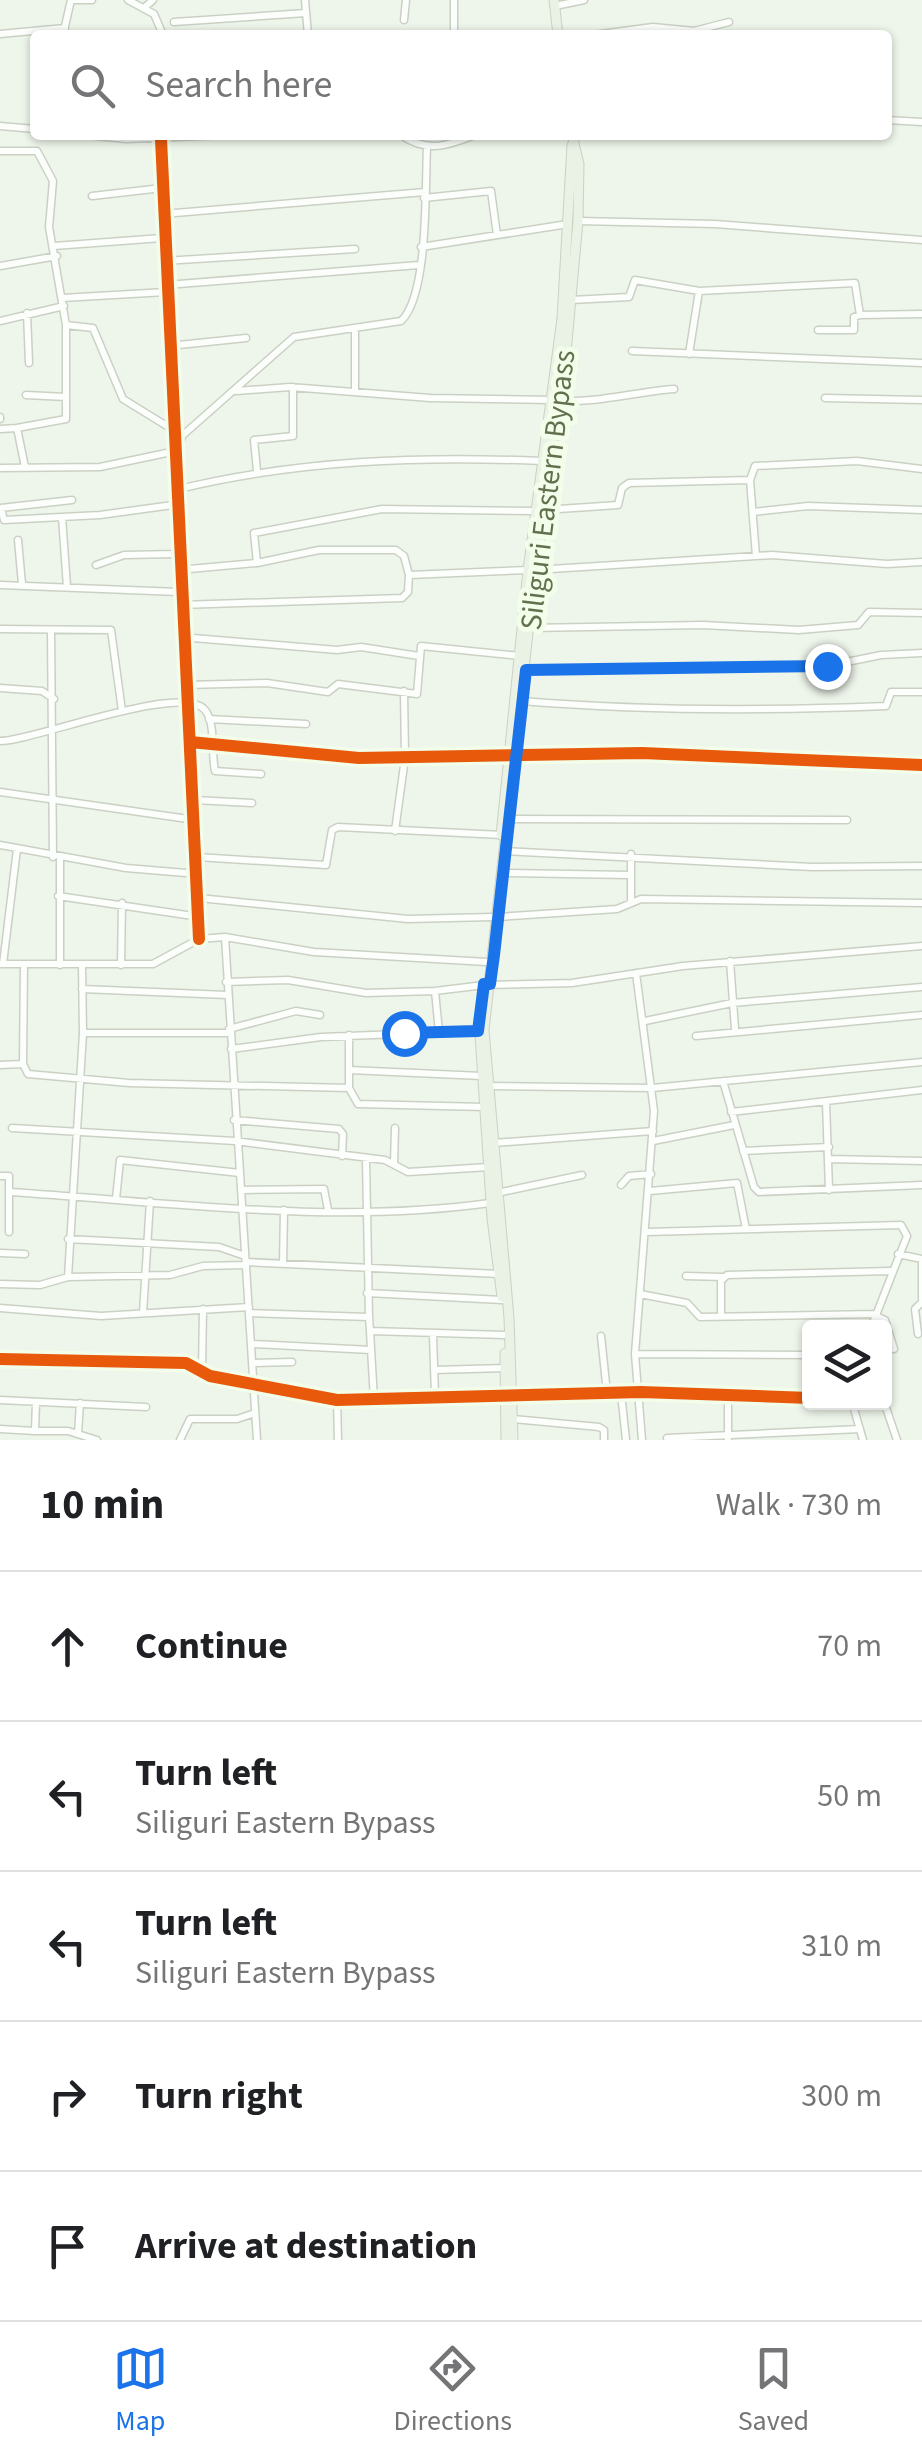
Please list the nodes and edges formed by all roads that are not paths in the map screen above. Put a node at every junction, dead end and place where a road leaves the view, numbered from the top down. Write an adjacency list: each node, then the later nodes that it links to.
1 (71, 0): 2 (street); 15 (street)
2 (92, 0)
3 (128, 0): 10 (street)
4 (153, 0): 10 (street)
5 (306, 0): 11 (street)
6 (406, 0): 12 (street)
7 (454, 0): 18 (street)
8 (584, 0): 9 (street)
9 (552, 2): 19 (main road)
10 (145, 6): 16 (street)
11 (306, 13): 13 (street); 17 (street)
12 (404, 20)
13 (174, 22)
14 (729, 22): 22 (street)
15 (64, 30)
16 (161, 30)
17 (308, 30)
18 (454, 30)
19 (558, 30)
20 (636, 30): 21 (street)
21 (694, 30)
22 (694, 30)
23 (30, 33): 24 (street)
24 (0, 34)
25 (892, 120): 26 (street)
26 (922, 122)
27 (0, 126): 28 (street)
28 (30, 128)
29 (160, 140): 35 (street)
30 (412, 140): 33 (street)
31 (462, 140): 33 (street)
32 (572, 140): 39 (main road, Siliguri Eastern Bypass)
33 (427, 147): 36 (street)
34 (0, 150): 43 (street)
35 (162, 188): 37 (street); 38 (street)
36 (424, 195): 38 (street); 40 (street); 44 (street)
37 (92, 196)
38 (163, 214): 41 (street)
39 (574, 223): 40 (street); 42 (street); 52 (main road, Siliguri Eastern Bypass); 75 (main road, Siliguri Eastern Bypass)
40 (497, 235): 44 (street)
41 (162, 238): 43 (street); 47 (street)
42 (922, 240)
43 (54, 246): 46 (street)
44 (421, 247): 48 (street)
45 (355, 249): 47 (street)
46 (57, 256): 49 (street); 53 (street)
47 (164, 261): 50 (street)
48 (420, 265): 50 (street); 59 (street)
49 (0, 266)
50 (166, 289): 53 (street); 62 (street)
51 (700, 291): 52 (street); 56 (street); 64 (street)
52 (570, 300): 75 (main road, Siliguri Eastern Bypass)
53 (63, 302): 54 (street); 58 (street)
54 (27, 314): 57 (street); 66 (street)
55 (922, 314): 56 (street)
56 (860, 315): 60 (street)
57 (0, 321)
58 (66, 325): 72 (street); 78 (street)
59 (354, 328): 69 (street); 70 (street)
60 (818, 330)
61 (246, 338): 62 (street)
62 (170, 346): 78 (street)
63 (632, 351): 64 (street)
64 (689, 354): 65 (street)
65 (922, 363)
66 (29, 364)
67 (293, 387): 69 (street); 70 (street); 84 (street)
68 (674, 390): 75 (street)
69 (234, 391): 79 (street)
70 (355, 392): 75 (street)
71 (26, 396): 72 (street)
72 (66, 397): 76 (street)
73 (826, 398): 74 (street)
74 (922, 400)
75 (554, 401): 80 (main road, Siliguri Eastern Bypass); 91 (main road, Siliguri Eastern Bypass)
76 (17, 428): 77 (street); 81 (street)
77 (0, 429)
78 (176, 431): 79 (street)
79 (176, 451): 81 (street); 86 (street)
80 (542, 462): 84 (street); 91 (main road, Siliguri Eastern Bypass)
81 (25, 467): 82 (street)
82 (0, 468)
83 (922, 469): 85 (street)
84 (257, 471): 86 (street)
85 (750, 480): 91 (street); 92 (street)
86 (179, 489): 88 (street)
87 (72, 500): 89 (street)
88 (180, 504): 93 (street); 96 (street)
89 (1, 508): 94 (street)
90 (922, 510): 92 (street)
91 (539, 511): 99 (street); 102 (main road, Siliguri Eastern Bypass)
92 (752, 512): 97 (street)
93 (62, 518): 94 (street); 106 (street)
94 (1, 521)
95 (18, 540): 104 (street)
96 (177, 554): 100 (street); 101 (street)
97 (756, 556): 98 (street); 102 (street)
98 (922, 562)
99 (257, 563): 101 (street); 103 (street)
100 (96, 565)
101 (178, 570): 107 (street)
102 (531, 570): 103 (street); 110 (main road, Siliguri Eastern Bypass); 116 (main road, Siliguri Eastern Bypass)
103 (409, 575): 108 (street)
104 (22, 584): 105 (street); 106 (street)
105 (0, 585)
106 (67, 587): 107 (street)
107 (179, 592): 108 (street)
108 (180, 605): 113 (street)
109 (922, 613): 110 (street)
110 (530, 628): 117 (main road, Siliguri Eastern Bypass)
111 (0, 630): 112 (street)
112 (50, 630): 122 (street); 125 (street)
113 (182, 637): 115 (street); 118 (street)
114 (922, 654): 117 (street)
115 (420, 656): 116 (street); 120 (street)
116 (520, 656): 132 (main road, Siliguri Eastern Bypass)
117 (526, 670): 123 (main road, Siliguri Eastern Bypass)
118 (185, 684): 120 (street); 124 (street)
119 (0, 688): 122 (street)
120 (404, 691): 133 (street)
121 (922, 692): 123 (street)
122 (54, 699): 128 (street)
123 (522, 701): 132 (main road, Siliguri Eastern Bypass)
124 (187, 703): 125 (street); 126 (street); 130 (street)
125 (122, 710): 128 (street)
126 (209, 719): 127 (street); 131 (street)
127 (306, 724)
128 (55, 727): 129 (street); 137 (street)
129 (0, 741)
130 (190, 742): 131 (street); 138 (street)
131 (211, 744): 133 (street); 135 (street)
132 (514, 755): 133 (street); 134 (street); 141 (main road, Siliguri Eastern Bypass); 144 (main road, Siliguri Eastern Bypass)
133 (405, 758): 143 (street)
134 (922, 766)
135 (261, 774)
136 (0, 792): 137 (street)
137 (54, 800): 140 (street); 150 (street)
138 (194, 800): 139 (street); 140 (street)
139 (252, 803)
140 (195, 820): 149 (street)
141 (510, 820): 142 (street); 147 (main road, Siliguri Eastern Bypass)
142 (847, 820)
143 (396, 831): 144 (street); 149 (street)
144 (502, 834): 161 (main road, Siliguri Eastern Bypass)
145 (0, 845): 146 (street)
146 (16, 850): 150 (street); 167 (street)
147 (505, 850): 148 (street); 152 (main road, Siliguri Eastern Bypass)
148 (630, 854): 151 (street); 154 (street)
149 (197, 857): 153 (street)
150 (56, 858): 153 (street); 155 (street)
151 (922, 866)
152 (503, 873): 154 (street); 161 (main road, Siliguri Eastern Bypass)
153 (198, 874): 156 (street)
154 (629, 875): 157 (street)
155 (58, 896): 159 (street); 169 (street)
156 (198, 898): 160 (street); 161 (street)
157 (630, 901): 158 (street); 161 (street)
158 (922, 902)
159 (122, 904): 160 (street); 171 (street)
160 (200, 917): 163 (street)
161 (495, 917): 166 (main road, Siliguri Eastern Bypass); 174 (main road, Siliguri Eastern Bypass)
162 (224, 937): 163 (street); 166 (street); 173 (street)
163 (199, 939): 171 (street)
164 (922, 946): 165 (street)
165 (730, 961): 172 (street); 179 (street)
166 (487, 962): 174 (main road, Siliguri Eastern Bypass)
167 (2, 964): 168 (street)
168 (24, 964): 169 (street); 192 (street)
169 (60, 965): 170 (street)
170 (82, 965): 171 (street); 176 (street)
171 (121, 966)
172 (636, 973): 174 (street); 182 (street)
173 (226, 982): 177 (street); 178 (street)
174 (487, 984): 177 (street); 185 (main road, Siliguri Eastern Bypass); 199 (main road, Siliguri Eastern Bypass)
175 (922, 986): 179 (street)
176 (82, 990): 178 (street); 187 (street)
177 (435, 992): 186 (street)
178 (227, 995): 184 (street)
179 (732, 1003): 182 (street); 183 (street)
180 (320, 1015): 184 (street)
181 (922, 1016): 183 (street)
182 (645, 1021): 201 (street)
183 (735, 1029): 189 (street)
184 (229, 1031): 187 (street); 190 (street)
185 (478, 1031): 186 (street); 195 (main road, Siliguri Eastern Bypass)
186 (439, 1032): 188 (street)
187 (83, 1033): 196 (street)
188 (350, 1035): 190 (street); 194 (street)
189 (696, 1036)
190 (230, 1049): 198 (street)
191 (922, 1062): 197 (street)
192 (23, 1064): 193 (street); 196 (street)
193 (0, 1066)
194 (349, 1070): 195 (street); 200 (street)
195 (482, 1076): 204 (main road, Siliguri Eastern Bypass)
196 (82, 1079): 198 (street); 211 (street)
197 (724, 1081): 201 (street); 205 (street)
198 (234, 1084): 200 (street); 206 (street)
199 (490, 1086): 201 (street); 214 (main road, Siliguri Eastern Bypass)
200 (349, 1088): 204 (street)
201 (652, 1088): 210 (street)
202 (922, 1090): 203 (street)
203 (826, 1102): 205 (street); 215 (street)
204 (485, 1107): 222 (main road, Siliguri Eastern Bypass)
205 (731, 1112): 207 (street)
206 (234, 1120): 213 (street); 217 (street)
207 (734, 1125): 212 (street); 216 (street)
208 (12, 1128): 211 (street)
209 (395, 1128): 221 (street)
210 (653, 1131): 212 (street); 214 (street)
211 (74, 1132): 213 (street); 233 (street)
212 (652, 1141): 224 (street)
213 (235, 1142): 217 (street); 223 (street)
214 (494, 1143): 234 (main road, Siliguri Eastern Bypass)
215 (829, 1147): 216 (street); 219 (street)
216 (742, 1151): 231 (street)
217 (342, 1156): 218 (street)
218 (366, 1159): 221 (street); 239 (street)
219 (829, 1160): 220 (street); 231 (street)
220 (922, 1161)
221 (394, 1163): 222 (street)
222 (488, 1168): 234 (main road, Siliguri Eastern Bypass)
223 (240, 1173): 229 (street); 235 (street)
224 (651, 1174): 228 (street); 230 (street)
225 (582, 1175): 234 (street)
226 (0, 1176): 232 (street)
227 (922, 1185): 231 (street)
228 (620, 1186)
229 (242, 1190): 238 (street); 240 (street)
230 (650, 1190): 242 (street); 244 (street)
231 (828, 1190)
232 (9, 1192): 233 (street); 241 (street)
233 (70, 1196): 235 (street); 245 (street)
234 (493, 1198): 239 (street); 255 (main road, Siliguri Eastern Bypass); 293 (main road, Siliguri Eastern Bypass)
235 (116, 1199): 236 (street)
236 (150, 1201): 240 (street); 246 (street)
237 (284, 1210): 238 (street); 240 (street); 252 (street)
238 (328, 1210): 239 (street)
239 (366, 1211): 253 (street)
240 (245, 1212): 251 (street)
241 (4, 1216): 243 (street)
242 (746, 1229): 244 (street); 249 (street)
243 (9, 1232)
244 (648, 1232): 262 (street)
245 (68, 1239): 246 (street); 258 (street)
246 (148, 1242): 251 (street); 256 (street)
247 (0, 1254): 248 (street)
248 (25, 1254)
249 (898, 1254): 250 (street); 254 (street)
250 (922, 1260): 273 (street)
251 (246, 1261): 252 (street); 256 (street); 266 (street)
252 (283, 1264): 253 (street)
253 (364, 1268): 255 (street); 261 (street)
254 (890, 1272): 259 (street); 268 (street)
255 (499, 1274): 263 (main road, Siliguri Eastern Bypass)
256 (147, 1276): 258 (street); 267 (street)
257 (686, 1276): 259 (street)
258 (68, 1277): 260 (street)
259 (723, 1278): 269 (street)
260 (0, 1284)
261 (366, 1292): 263 (street); 270 (street)
262 (640, 1294): 269 (street); 280 (street)
263 (502, 1300): 275 (main road, Siliguri Eastern Bypass)
264 (0, 1308): 267 (street)
265 (203, 1309): 266 (street); 267 (street); 287 (street)
266 (249, 1310): 270 (street); 277 (street)
267 (143, 1313)
268 (876, 1315): 269 (street); 271 (street); 278 (street)
269 (721, 1316)
270 (369, 1317): 272 (street)
271 (874, 1320)
272 (370, 1331): 274 (street); 279 (street)
273 (918, 1334)
274 (433, 1336): 275 (street); 286 (street)
275 (505, 1336): 285 (main road, Siliguri Eastern Bypass)
276 (601, 1336): 291 (street)
277 (252, 1344): 279 (street); 283 (street)
278 (894, 1349)
279 (372, 1350): 298 (street)
280 (635, 1354): 281 (street); 290 (street)
281 (802, 1355)
282 (0, 1359): 287 (street)
283 (253, 1362): 284 (street); 288 (street)
284 (292, 1362)
285 (506, 1368): 286 (street); 293 (main road, Siliguri Eastern Bypass)
286 (434, 1370): 292 (street)
287 (202, 1372): 288 (street)
288 (254, 1383): 297 (street); 304 (street)
289 (620, 1392): 290 (street); 291 (street); 318 (street)
290 (640, 1392): 294 (street); 319 (street)
291 (606, 1393): 293 (street)
292 (435, 1396): 293 (street); 298 (street)
293 (510, 1396): 305 (main road, Siliguri Eastern Bypass); 316 (main road, Siliguri Eastern Bypass)
294 (728, 1397): 295 (street); 311 (street)
295 (802, 1398)
296 (0, 1400): 299 (street)
297 (337, 1400): 298 (street); 315 (street)
298 (374, 1400)
299 (36, 1402): 300 (street); 308 (street)
300 (80, 1402): 301 (street); 309 (street)
301 (146, 1406)
302 (854, 1410): 307 (street)
303 (887, 1410): 321 (street)
304 (255, 1412): 313 (street); 314 (street)
305 (513, 1418): 316 (main road, Siliguri Eastern Bypass); 317 (street)
306 (0, 1429): 308 (street)
307 (860, 1429): 311 (street); 320 (street)
308 (36, 1431): 309 (street)
309 (78, 1433): 312 (street)
310 (667, 1438): 311 (street)
311 (728, 1439)
312 (97, 1440)
313 (180, 1440)
314 (257, 1440)
315 (338, 1440)
316 (510, 1440)
317 (604, 1440)
318 (626, 1440)
319 (642, 1440)
320 (864, 1440)
321 (897, 1440)

